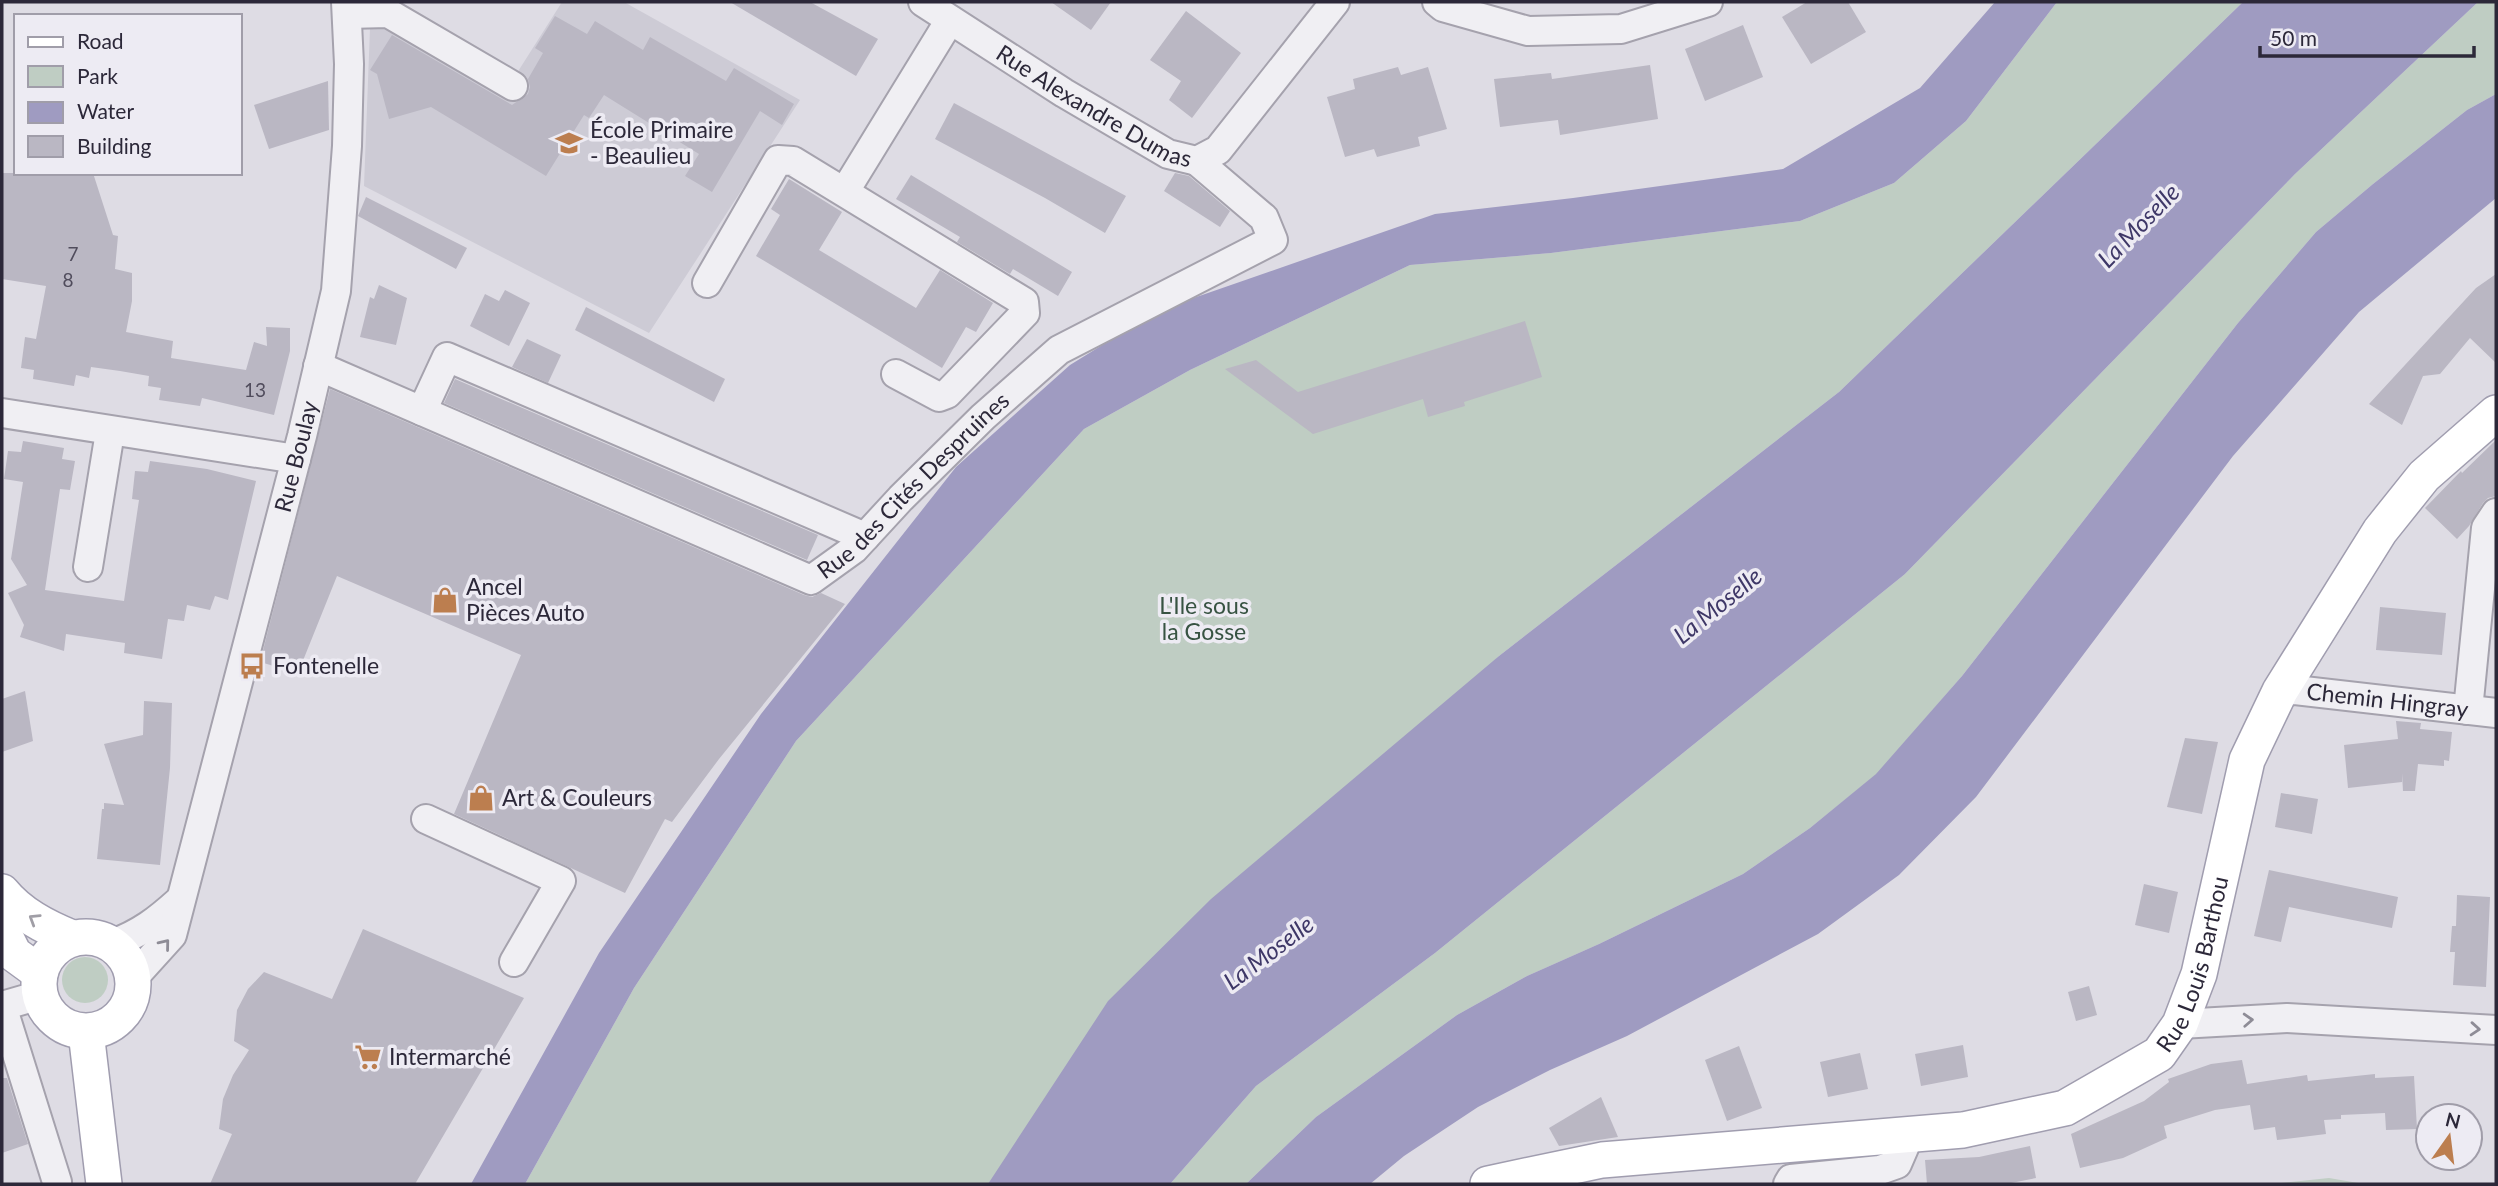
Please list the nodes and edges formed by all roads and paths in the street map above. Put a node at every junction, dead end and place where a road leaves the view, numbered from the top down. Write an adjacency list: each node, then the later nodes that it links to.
1 (923, 2): 6 (street, Rue Alexandre Dumas)
2 (1335, 2): 8 (street, Rue Alexandre Dumas)
3 (1437, 2): 4 (street)
4 (1708, 2)
5 (347, 8): 7 (street); 11 (street, Rue Boulay)
6 (950, 20): 8 (street, Rue Alexandre Dumas); 9 (street)
7 (513, 86)
8 (1197, 161): 19 (street, Rue des Cités Despruines)
9 (845, 191): 10 (street); 12 (street)
10 (707, 284)
11 (318, 366): 13 (street, Rue des Cités Despruines); 17 (street, Rue Boulay)
12 (896, 374)
13 (422, 411): 19 (street, Rue des Cités Despruines); 19 (street)
14 (2, 413): 16 (street)
15 (2496, 413): 21 (main road, Rue Louis Barthou)
16 (110, 432): 17 (street); 20 (street)
17 (296, 459): 26 (street, Rue Boulay)
18 (2496, 513): 22 (street)
19 (865, 537)
20 (88, 567)
21 (2287, 690): 22 (street, Chemin Hingray); 34 (main road, Rue Louis Barthou)
22 (2468, 710): 23 (street, Chemin Hingray)
23 (2496, 713)
24 (426, 819): 30 (street)
25 (2, 892): 28 (main road, one-way to 25)
26 (179, 901): 29 (street); 31 (street, Rue Boulay, one-way to 26)
27 (2, 930): 32 (main road)
28 (72, 938): 29 (main road); 32 (main road)
29 (113, 944): 31 (main road)
30 (514, 962)
31 (134, 977): 36 (main road)
32 (40, 984): 33 (street); 36 (main road)
33 (2, 1006): 38 (street)
34 (2180, 1024): 35 (street, one-way to 35); 37 (main road, Rue Louis Barthou)
35 (2496, 1030)
36 (86, 1032): 40 (main road)
37 (1910, 1134): 39 (main road, Rue Louis Barthou); 41 (street)
38 (57, 1182)
39 (1497, 1182)
40 (104, 1184)
41 (1788, 1184)

